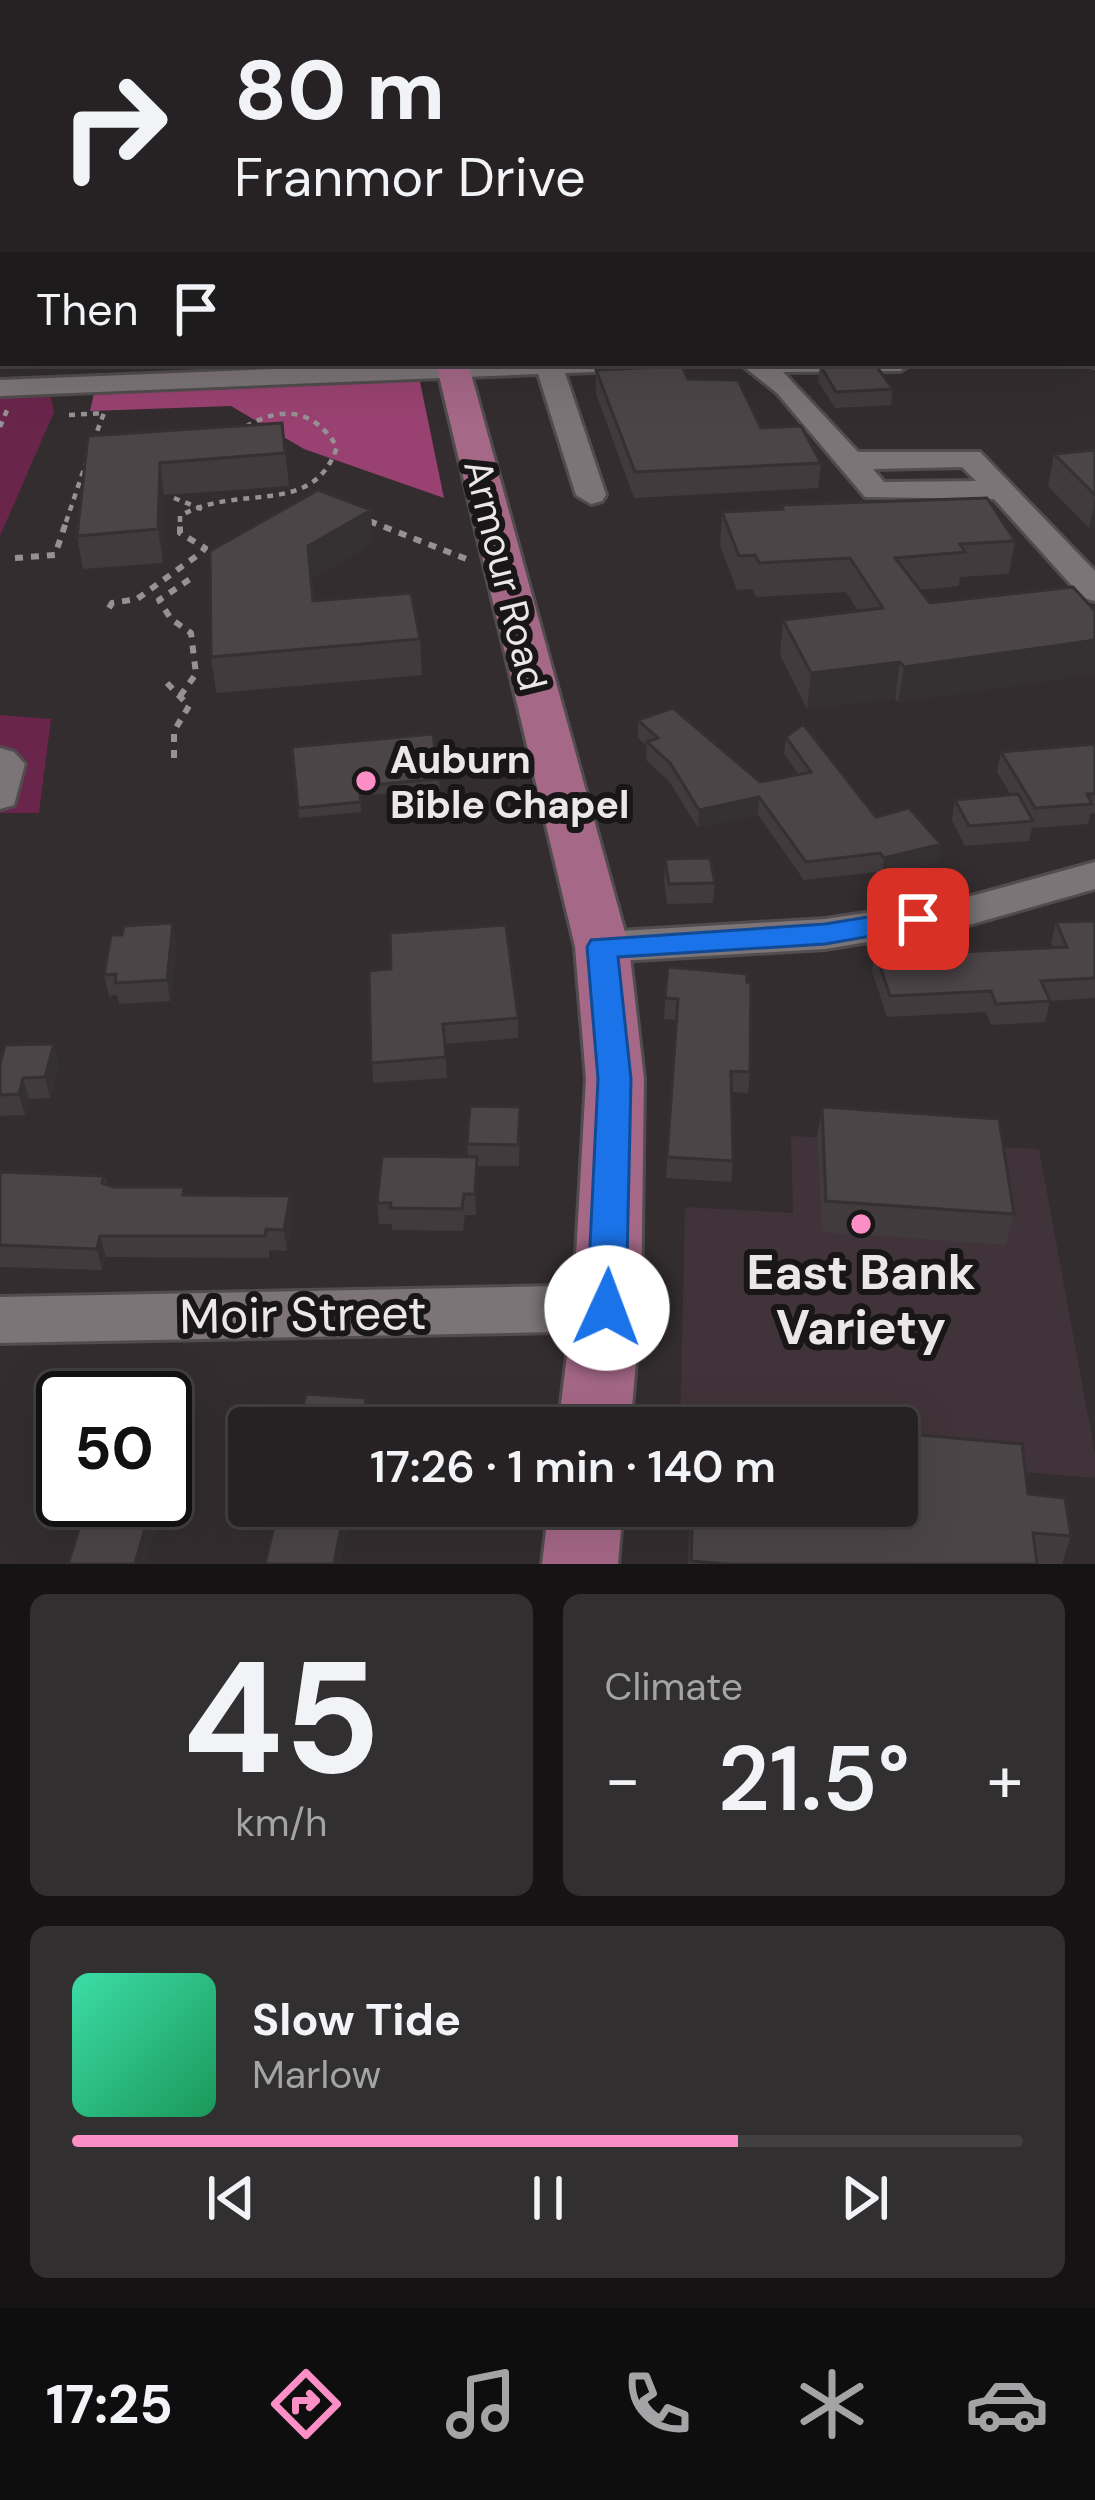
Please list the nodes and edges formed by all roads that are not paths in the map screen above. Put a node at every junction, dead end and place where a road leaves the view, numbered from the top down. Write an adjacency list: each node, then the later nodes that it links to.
1 (452, 366): 4 (street); 12 (main road, Armour Road)
2 (549, 366): 7 (street)
3 (752, 366): 8 (street)
4 (297, 369): 5 (street)
5 (130, 373): 6 (street)
6 (0, 388)
7 (591, 495)
8 (1095, 591)
9 (0, 760): 10 (street)
10 (0, 796)
11 (1095, 875): 12 (street)
12 (602, 947): 13 (main road, Armour Road)
13 (607, 1308): 14 (street, Moir Street); 15 (main road, Armour Road)
14 (0, 1320)
15 (596, 1407)
16 (584, 1527): 17 (main road)
17 (580, 1564)

